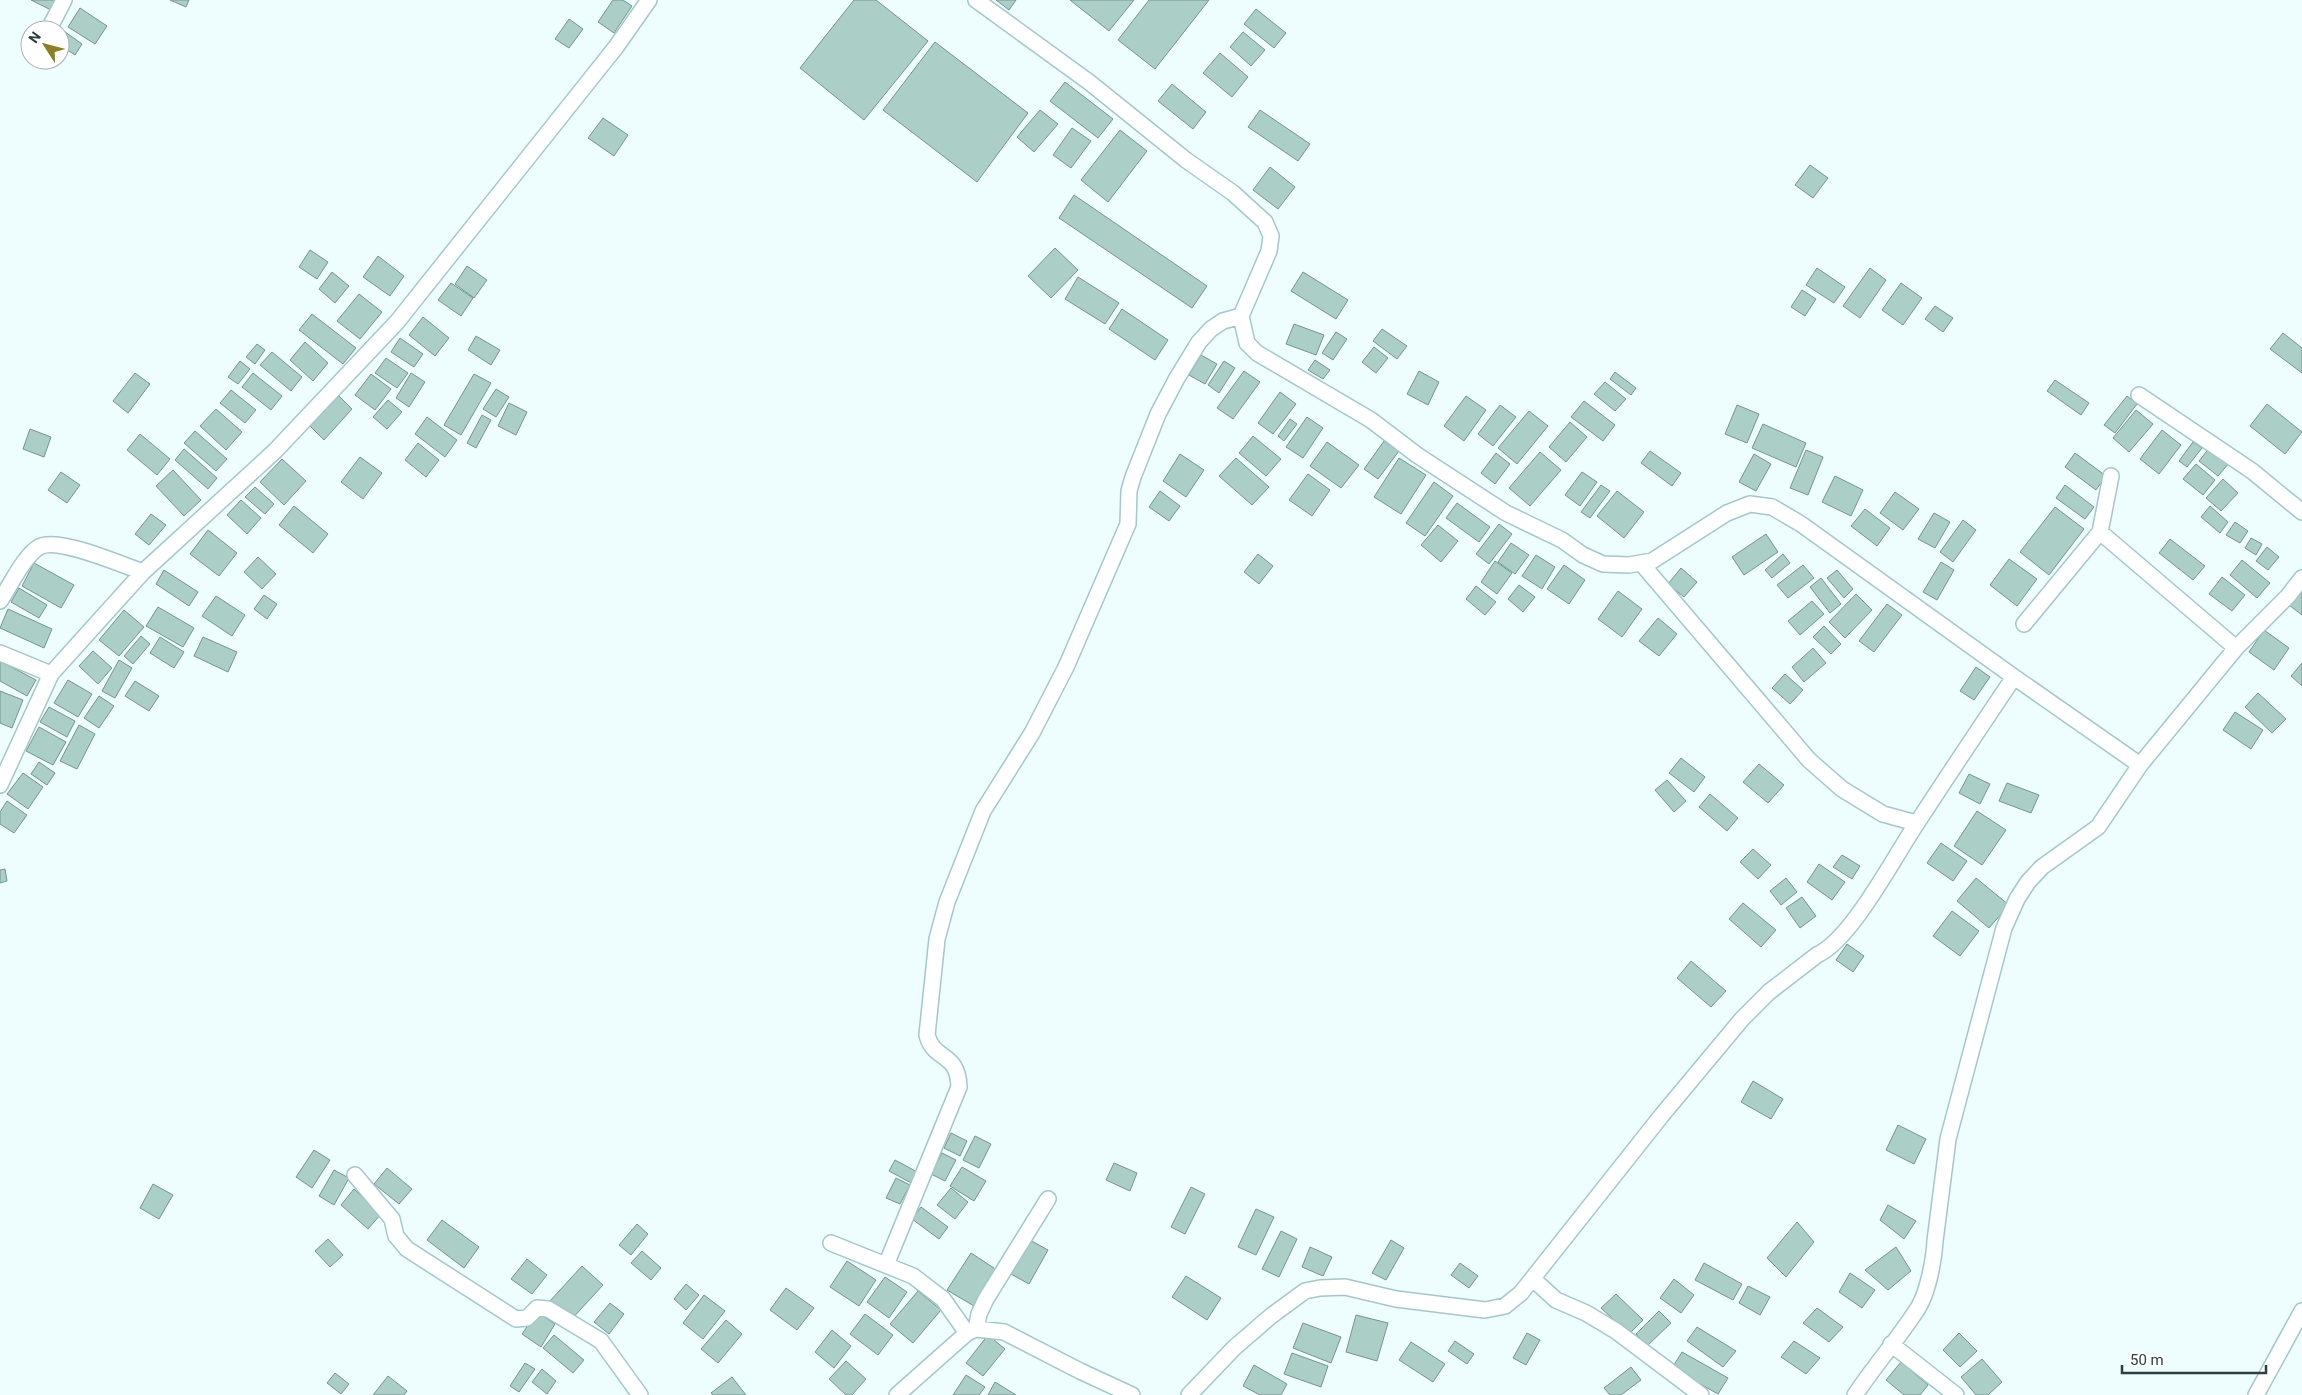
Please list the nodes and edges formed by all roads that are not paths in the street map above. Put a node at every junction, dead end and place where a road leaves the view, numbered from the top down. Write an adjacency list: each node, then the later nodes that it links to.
1 (64, 0): 4 (street)
2 (649, 0): 11 (street)
3 (976, 0): 5 (street)
4 (54, 20)
5 (1241, 316): 10 (street); 25 (street)
6 (2139, 394): 8 (street)
7 (2111, 476): 9 (street)
8 (2302, 512)
9 (2100, 532): 14 (street); 15 (street)
10 (1641, 564): 18 (street); 21 (street)
11 (143, 572): 13 (street); 17 (street)
12 (2302, 578): 15 (street)
13 (0, 601)
14 (2024, 624)
15 (2236, 648): 19 (street)
16 (0, 653): 17 (street)
17 (51, 674): 20 (street)
18 (2014, 677): 19 (street); 21 (street)
19 (2140, 765): 29 (street)
20 (0, 784)
21 (1916, 824): 26 (street)
22 (355, 1175): 31 (street)
23 (1048, 1199): 28 (street)
24 (831, 1243): 25 (street)
25 (886, 1265): 28 (street)
26 (1533, 1279): 33 (street); 34 (street)
27 (2302, 1310): 37 (street)
28 (971, 1331): 30 (street); 32 (street)
29 (1891, 1344): 35 (street); 36 (street)
30 (899, 1394)
31 (640, 1395)
32 (1132, 1395)
33 (1189, 1395)
34 (1701, 1395)
35 (1855, 1395)
36 (1956, 1395)
37 (2256, 1395)

